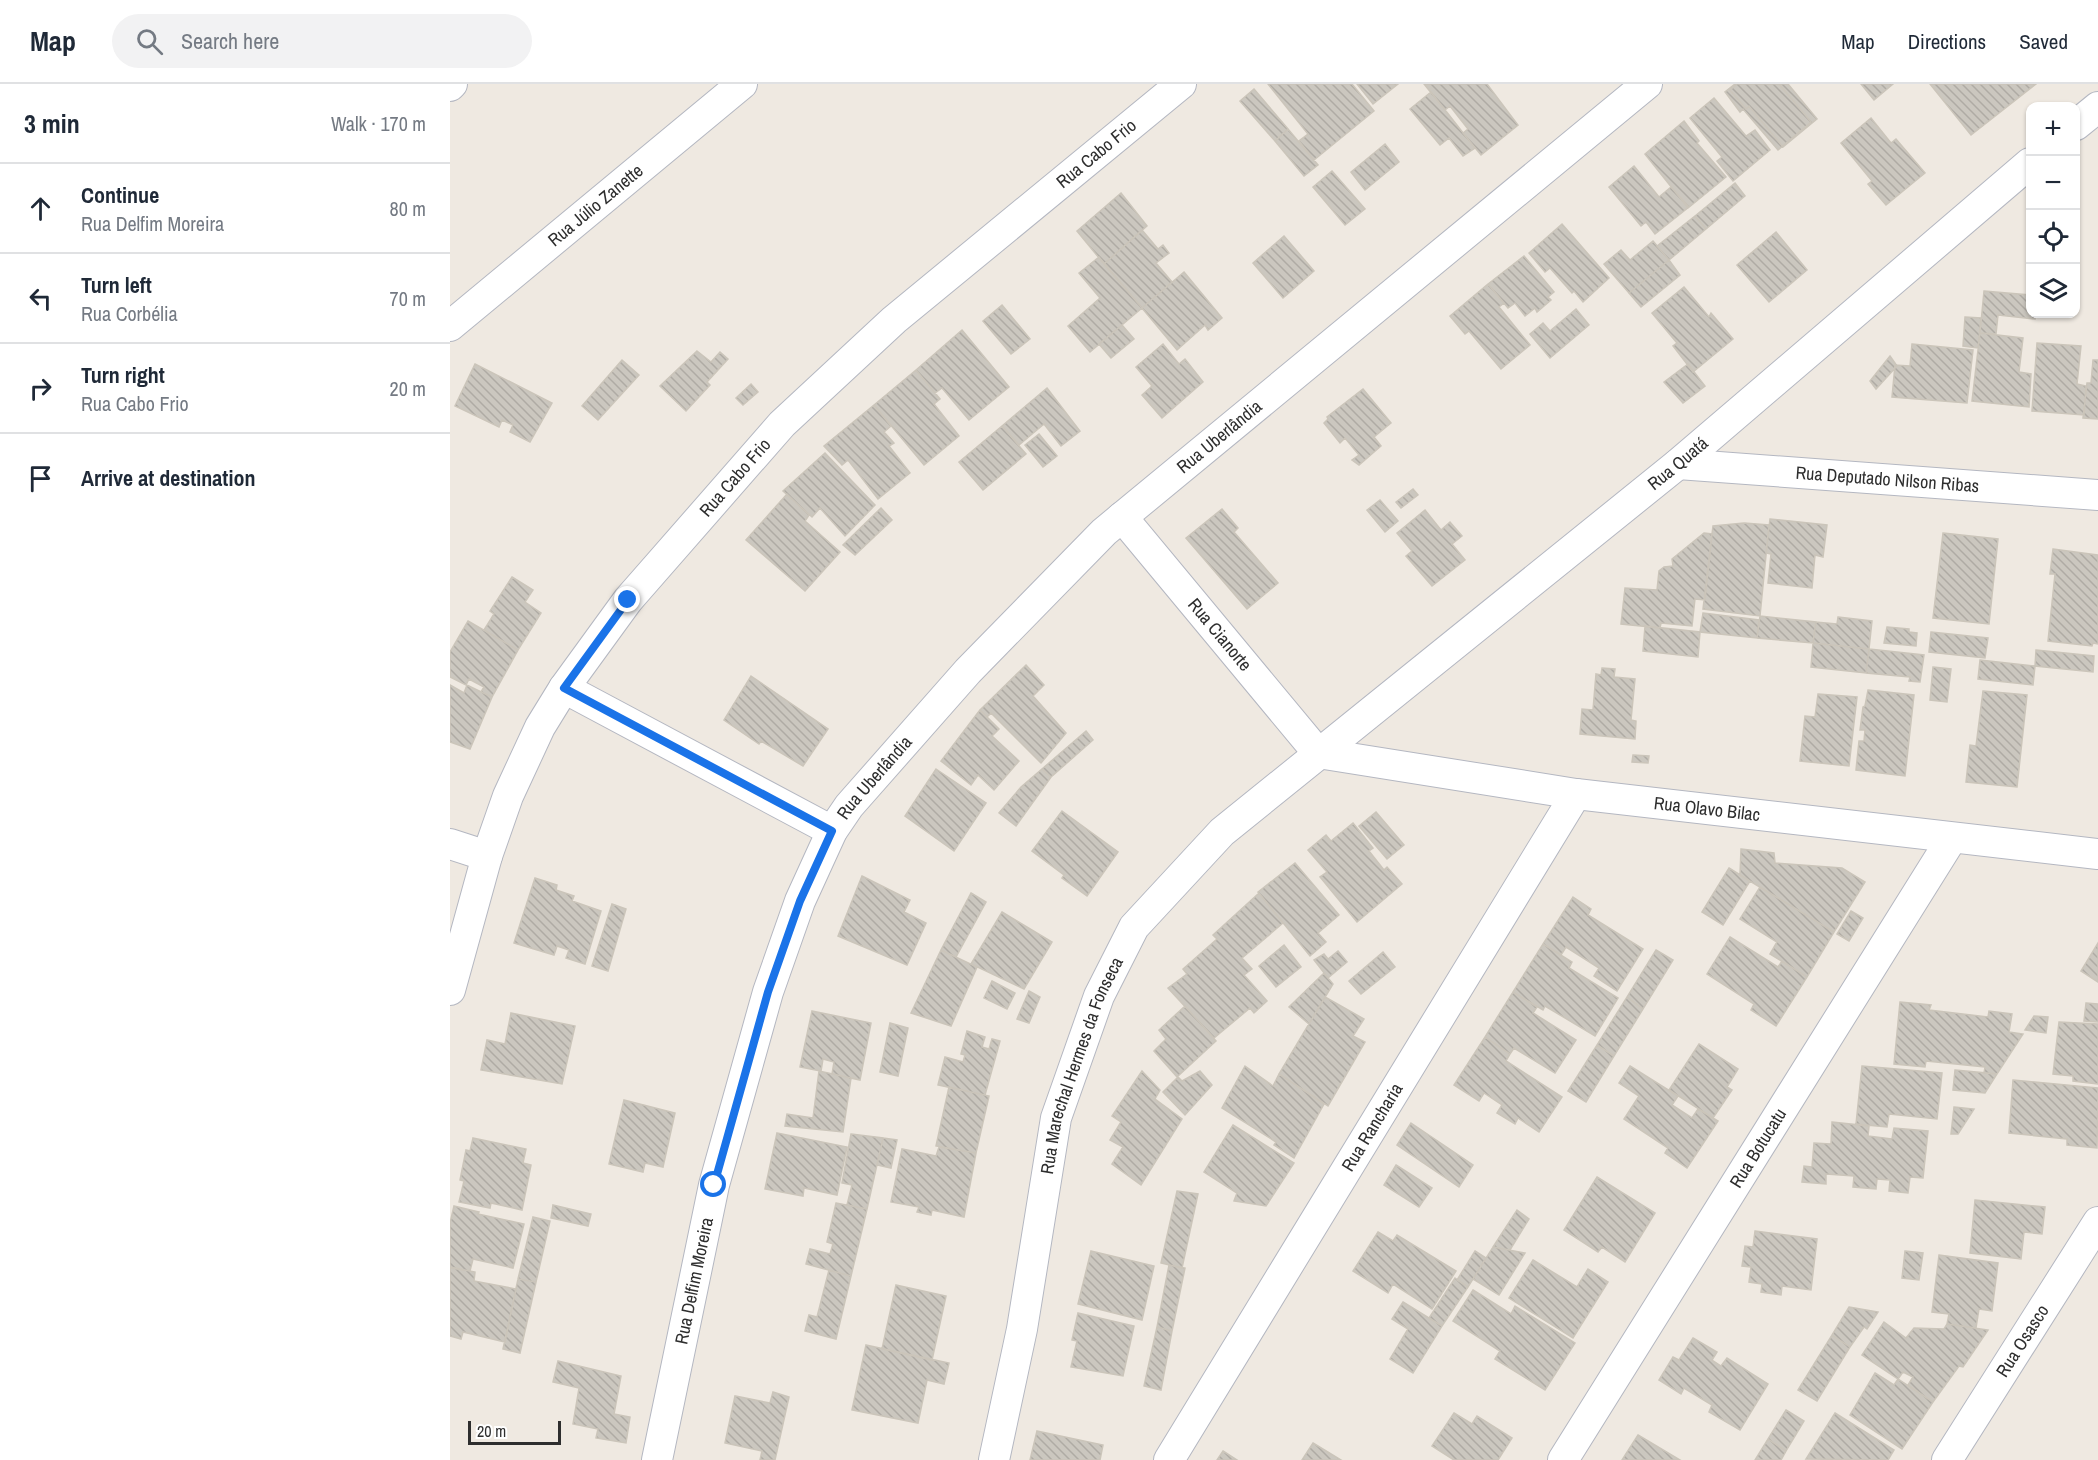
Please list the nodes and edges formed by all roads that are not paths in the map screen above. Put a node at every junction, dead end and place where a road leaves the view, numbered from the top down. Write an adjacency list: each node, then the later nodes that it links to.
1 (742, 84): 9 (street, Rua Júlio Zanette)
2 (1181, 84): 13 (street, Rua Cabo Frio)
3 (1647, 84): 12 (street, Rua Uberlândia)
4 (2098, 107): 5 (street)
5 (2080, 123)
6 (2080, 127): 7 (street)
7 (2098, 129)
8 (2026, 167): 10 (street, Rua Quatá)
9 (451, 322)
10 (1678, 464): 11 (street, Rua Deputado Nilson Ribas); 14 (street, Rua Quatá)
11 (2098, 495)
12 (1122, 517): 14 (street, Rua Cianorte); 16 (street, Rua Uberlândia)
13 (564, 688): 16 (street); 20 (street, Rua Cabo Frio)
14 (1318, 753): 15 (street, Rua Olavo Bilac); 24 (street, Rua Marechal Hermes da Fonseca)
15 (1576, 794): 17 (street, Rua Olavo Bilac); 25 (street, Rua Rancharia)
16 (832, 831): 23 (street, Rua Delfim Moreira)
17 (1952, 838): 19 (street, Rua Olavo Bilac); 26 (street, Rua Botucatu)
18 (450, 843): 20 (street)
19 (2098, 854)
20 (487, 856): 21 (street, Rua Cabo Frio)
21 (450, 990)
22 (2098, 1222): 27 (street, Rua Osasco)
23 (657, 1460)
24 (994, 1460)
25 (1169, 1460)
26 (1563, 1460)
27 (1947, 1460)

